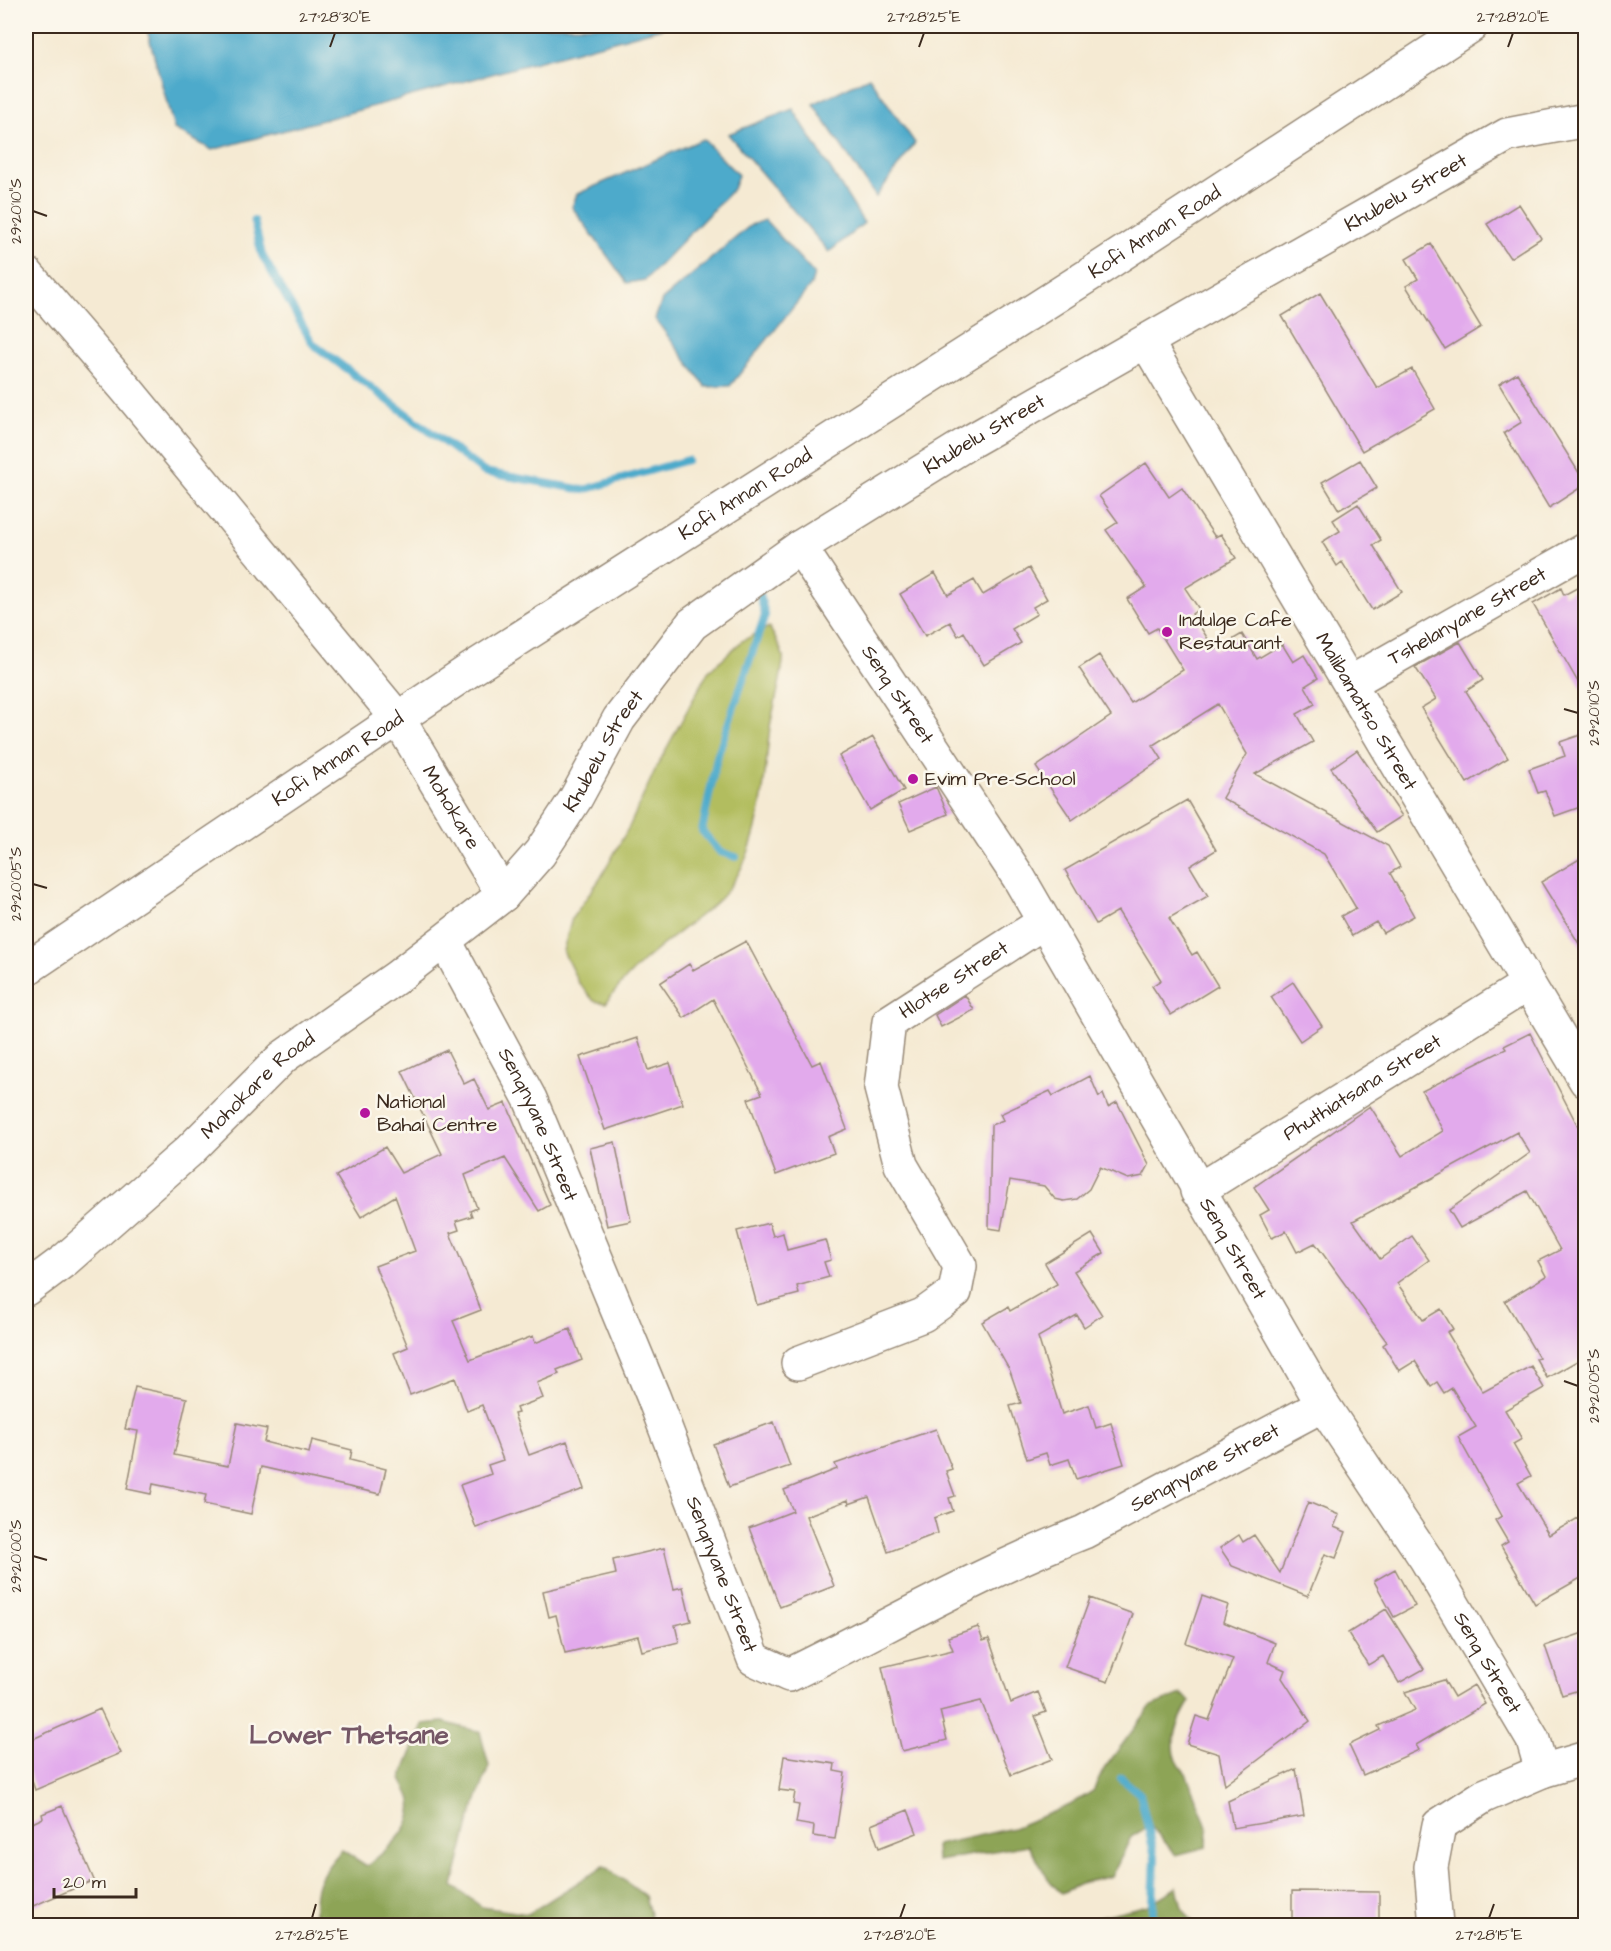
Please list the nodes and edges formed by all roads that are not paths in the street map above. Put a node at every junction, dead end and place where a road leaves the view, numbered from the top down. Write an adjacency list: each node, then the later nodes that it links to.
1 (1470, 26): 8 (street, Kofi Annan Road)
2 (1586, 120): 4 (street, Khubelu Street)
3 (26, 273): 8 (street, Mohokare)
4 (1147, 343): 5 (street, Khubelu Street); 7 (street, Malibamatso Street)
5 (800, 547): 9 (street, Khubelu Street); 10 (street, Senq Street)
6 (1586, 549): 7 (street, Tshelanyane Street)
7 (1350, 682): 13 (street, Malibamatso Street)
8 (399, 720): 9 (street, Mohokare); 12 (street, Kofi Annan Road)
9 (503, 895): 11 (street, Mohokare Road)
10 (1044, 922): 15 (street, Senq Street); 17 (street, Hlotse Street)
11 (445, 940): 16 (street, Mohokare Road); 18 (street, Senqnyane Street)
12 (26, 969)
13 (1528, 984): 14 (street, Malibamatso Street); 15 (street, Phuthiatsana Street)
14 (1586, 1081)
15 (1197, 1191): 18 (street, Senq Street)
16 (26, 1289)
17 (798, 1363)
18 (1323, 1405): 20 (street, Senq Street)
19 (1586, 1758): 20 (street)
20 (1542, 1771): 21 (street)
21 (1436, 1926)

